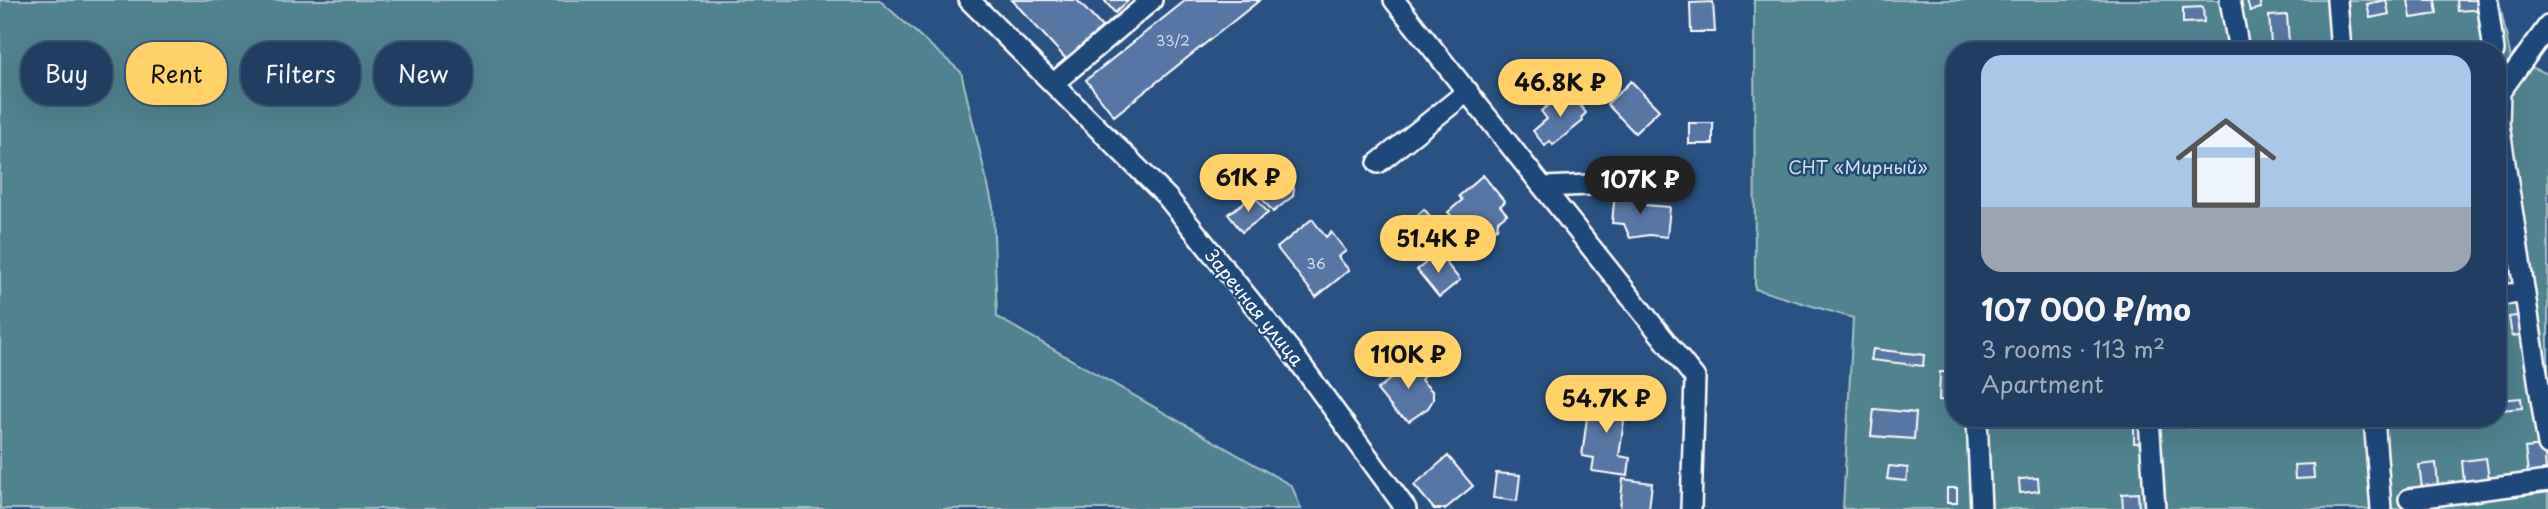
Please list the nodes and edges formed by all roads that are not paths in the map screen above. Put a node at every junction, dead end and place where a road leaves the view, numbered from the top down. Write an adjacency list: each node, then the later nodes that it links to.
1 (969, 0): 11 (street, Заречная улица)
2 (1152, 0): 11 (street)
3 (1394, 0): 13 (street)
4 (2230, 0): 8 (street)
5 (2337, 0): 9 (street)
6 (2487, 0): 10 (street)
7 (2548, 26): 12 (street)
8 (2237, 42)
9 (2340, 42)
10 (2493, 42)
11 (1054, 83): 26 (street, Заречная улица)
12 (2506, 84)
13 (1468, 92): 14 (street); 17 (street)
14 (1378, 163)
15 (2506, 176): 18 (street)
16 (1680, 181): 17 (street)
17 (1544, 187): 27 (street)
18 (2524, 293): 19 (street); 23 (street)
19 (2506, 295)
20 (1978, 427): 28 (street)
21 (2150, 427): 29 (street)
22 (2375, 427): 30 (street)
23 (2548, 445)
24 (2548, 481): 25 (street)
25 (2409, 499)
26 (1406, 509)
27 (1691, 509)
28 (1981, 509)
29 (2155, 509)
30 (2381, 509)

